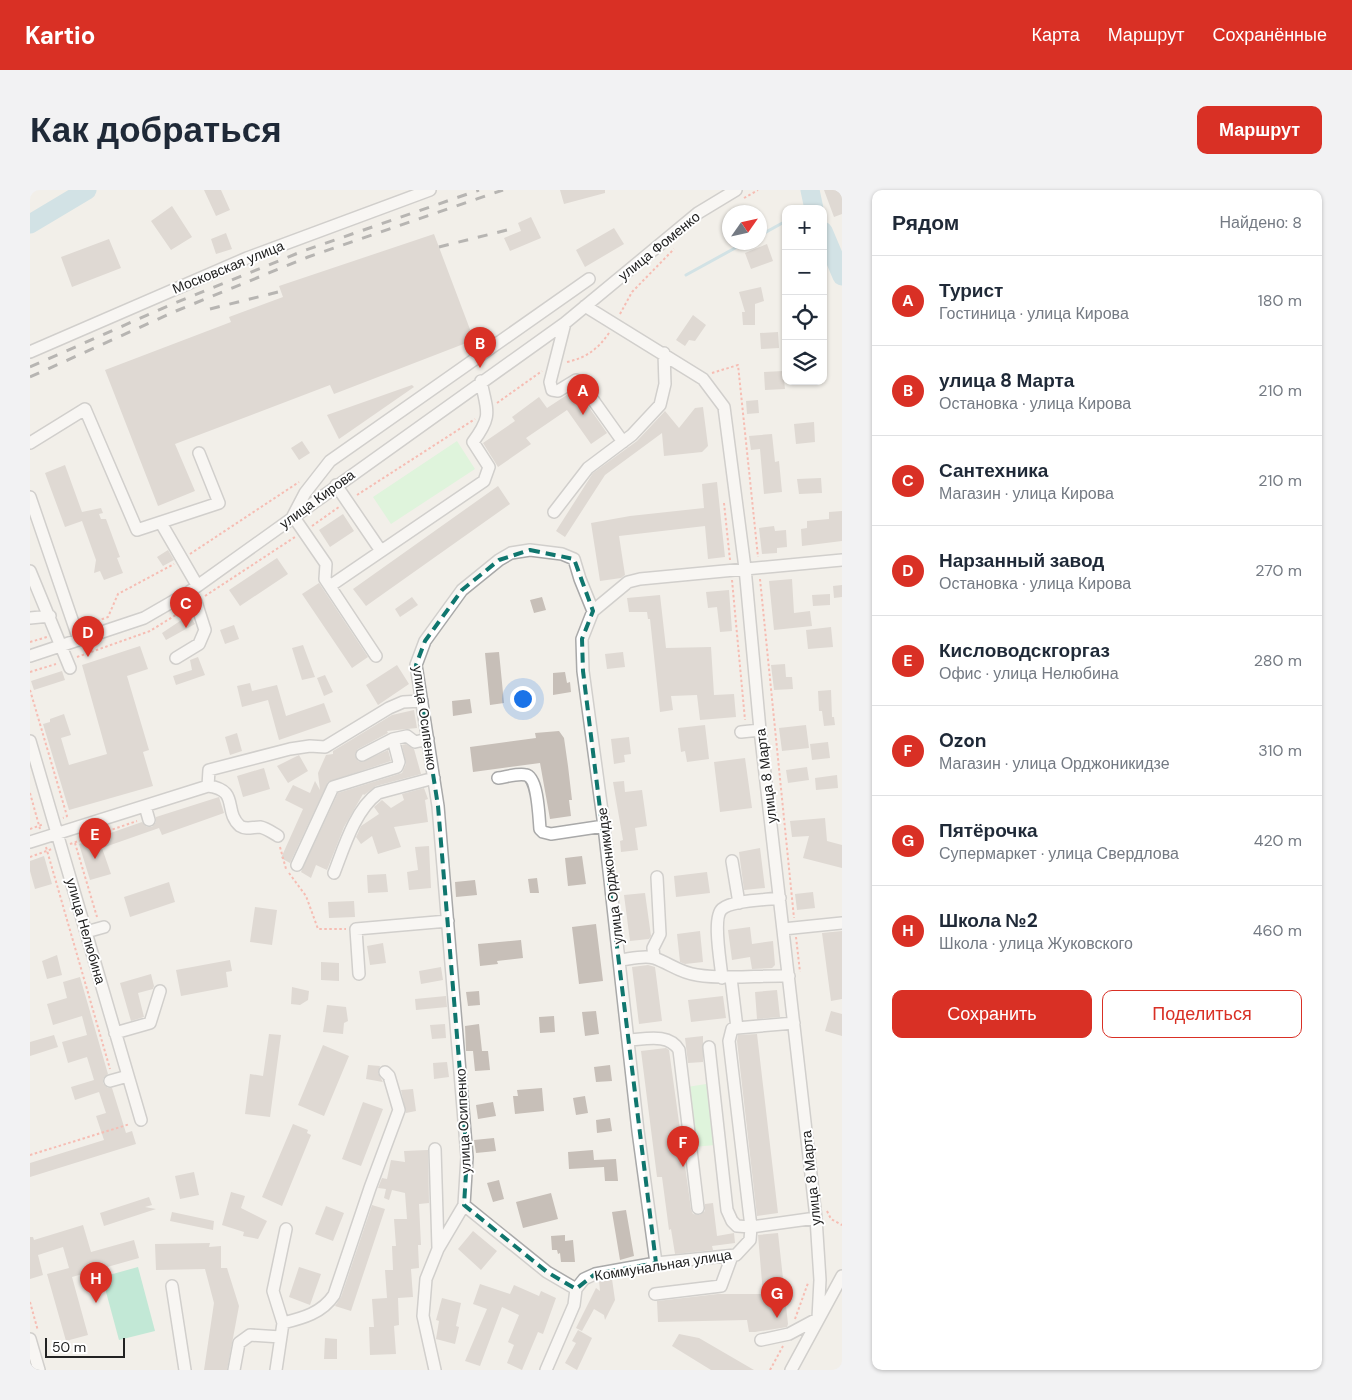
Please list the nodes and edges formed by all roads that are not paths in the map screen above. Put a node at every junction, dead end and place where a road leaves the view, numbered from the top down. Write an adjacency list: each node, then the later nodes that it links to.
1 (430, 190): 7 (street, Московская улица)
2 (717, 195): 3 (street, улица Фоменко); 5 (street, улица Фоменко)
3 (739, 195)
4 (589, 279): 16 (street)
5 (585, 306): 6 (street, улица Кирова); 8 (street, улица 8 Марта)
6 (565, 322): 9 (street, улица Кирова); 10 (street)
7 (30, 352)
8 (664, 353): 10 (street); 20 (street, улица 8 Марта)
9 (481, 381): 13 (street, улица Кирова); 18 (street)
10 (623, 442): 15 (street)
11 (30, 443): 17 (street)
12 (199, 453): 17 (street)
13 (336, 485): 16 (street, улица Кирова); 18 (street)
14 (30, 497): 27 (street)
15 (554, 512)
16 (293, 516): 22 (street); 23 (street, улица Кирова)
17 (161, 524): 23 (street)
18 (381, 551): 22 (street)
19 (842, 560): 20 (street)
20 (745, 568): 24 (street); 34 (street, улица 8 Марта)
21 (30, 571): 25 (street)
22 (330, 586): 30 (street)
23 (193, 588): 27 (street, улица Кирова); 31 (street)
24 (594, 612): 33 (street, улица Осипенко); 45 (street, улица Орджоникидзе)
25 (50, 616): 26 (street); 28 (street)
26 (30, 618)
27 (79, 640): 28 (street, улица Кирова)
28 (62, 645): 29 (street, улица Кирова); 32 (street)
29 (30, 656)
30 (376, 656)
31 (176, 658)
32 (69, 664)
33 (422, 700): 37 (street, улица Осипенко); 42 (street)
34 (760, 730): 35 (street); 53 (street, улица 8 Марта)
35 (744, 731)
36 (393, 739): 37 (street); 39 (street); 50 (street)
37 (428, 739): 40 (street, улица Осипенко)
38 (30, 741): 46 (street, улица Нелюбина)
39 (362, 755)
40 (434, 778): 51 (street); 55 (street, улица Осипенко)
41 (498, 778): 45 (street)
42 (208, 786): 43 (street); 47 (street)
43 (145, 806): 44 (street); 46 (street)
44 (149, 819)
45 (604, 826): 61 (street, улица Орджоникидзе)
46 (57, 833): 48 (street); 59 (street, улица Нелюбина)
47 (278, 836)
48 (30, 842)
49 (732, 861): 54 (street)
50 (297, 865)
51 (334, 873)
52 (657, 877): 60 (street)
53 (780, 898): 54 (street); 58 (street, улица 8 Марта)
54 (739, 903): 64 (street)
55 (448, 921): 62 (street); 76 (street, улица Осипенко)
56 (842, 923): 58 (street)
57 (102, 927): 59 (street)
58 (783, 928): 63 (street, улица 8 Марта)
59 (86, 932): 68 (street, улица Нелюбина)
60 (654, 958): 61 (street); 64 (street)
61 (620, 960): 69 (street, улица Орджоникидзе)
62 (360, 974)
63 (789, 976): 64 (street); 66 (street, улица 8 Марта)
64 (727, 978): 67 (street)
65 (160, 991): 68 (street)
66 (794, 1023): 67 (street); 78 (street, улица 8 Марта)
67 (737, 1028): 79 (street)
68 (115, 1032): 72 (street, улица Нелюбина)
69 (629, 1040): 77 (street); 83 (street, улица Орджоникидзе)
70 (709, 1047): 79 (street)
71 (385, 1072): 89 (street)
72 (128, 1076): 73 (street); 74 (street, улица Нелюбина)
73 (112, 1081)
74 (141, 1120)
75 (435, 1149): 81 (street)
76 (464, 1205): 81 (street, улица Осипенко); 86 (street, Коммунальная улица)
77 (698, 1208)
78 (816, 1218): 79 (street); 88 (street, улица 8 Марта)
79 (751, 1227): 82 (street, Коммунальная улица)
80 (286, 1229): 89 (street)
81 (438, 1250): 97 (street, улица Осипенко)
82 (732, 1256): 83 (street, Коммунальная улица); 87 (street)
83 (656, 1263): 86 (street, Коммунальная улица)
84 (842, 1276): 88 (street)
85 (172, 1286): 94 (street)
86 (576, 1289): 98 (street)
87 (655, 1294)
88 (818, 1318): 92 (street); 99 (street)
89 (283, 1323): 90 (street)
90 (281, 1337): 95 (street); 96 (street)
91 (30, 1339): 93 (street)
92 (761, 1340)
93 (39, 1370)
94 (185, 1370)
95 (234, 1370)
96 (276, 1370)
97 (436, 1370)
98 (546, 1370)
99 (791, 1370)

